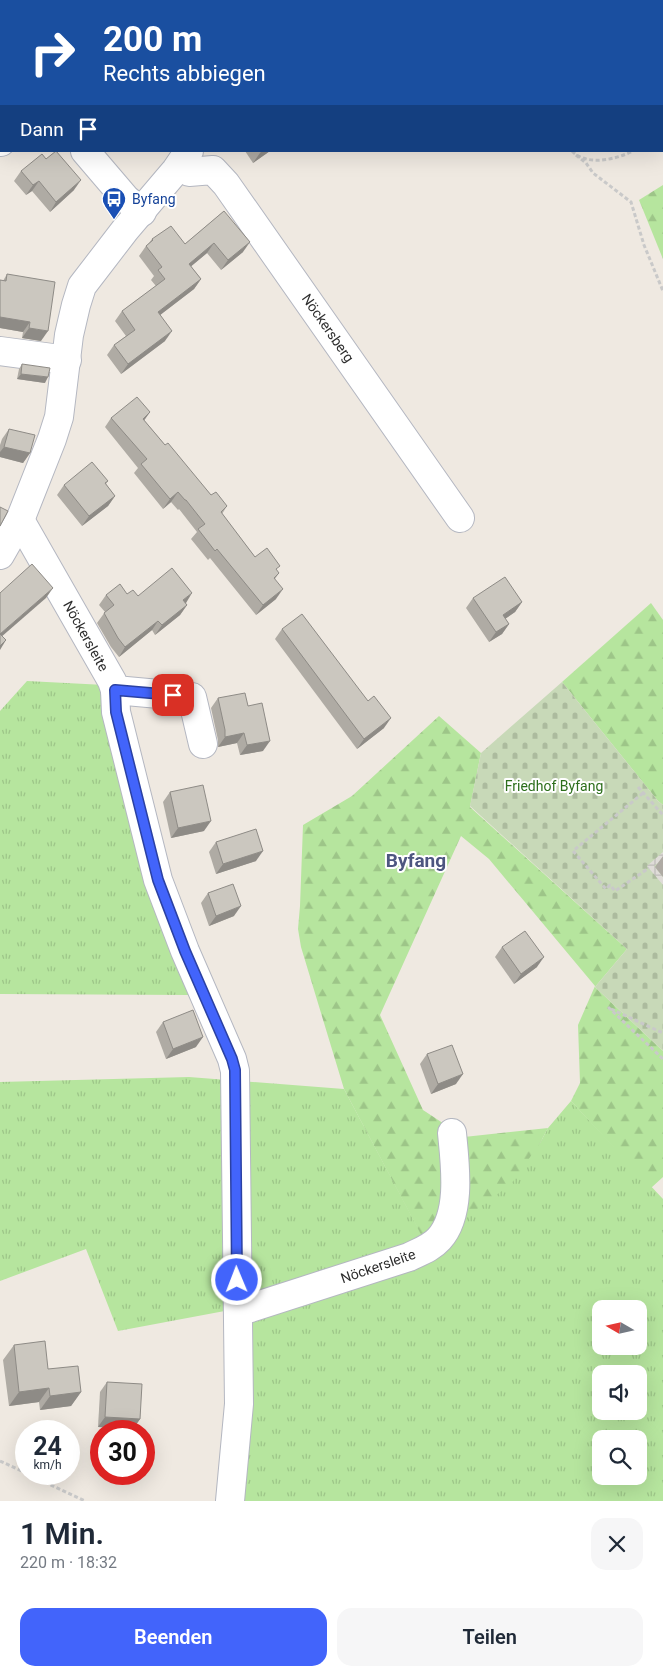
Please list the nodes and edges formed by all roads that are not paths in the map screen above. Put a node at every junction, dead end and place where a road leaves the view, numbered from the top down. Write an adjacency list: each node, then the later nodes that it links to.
1 (86, 152): 3 (street)
2 (185, 158): 3 (street, Nöckersberg); 6 (street, Nöckersberg)
3 (142, 212): 5 (street, Nöckersberg)
4 (0, 351): 5 (street)
5 (67, 360): 7 (street, Nöckersberg)
6 (460, 518)
7 (20, 520): 8 (street, Nöckersberg); 9 (street, Nöckersleite)
8 (0, 555)
9 (115, 690): 10 (street); 12 (street, Nöckersleite)
10 (203, 744)
11 (452, 1133): 12 (street, Nöckersleite)
12 (238, 1312): 13 (street, Nöckersleite)
13 (230, 1501)

